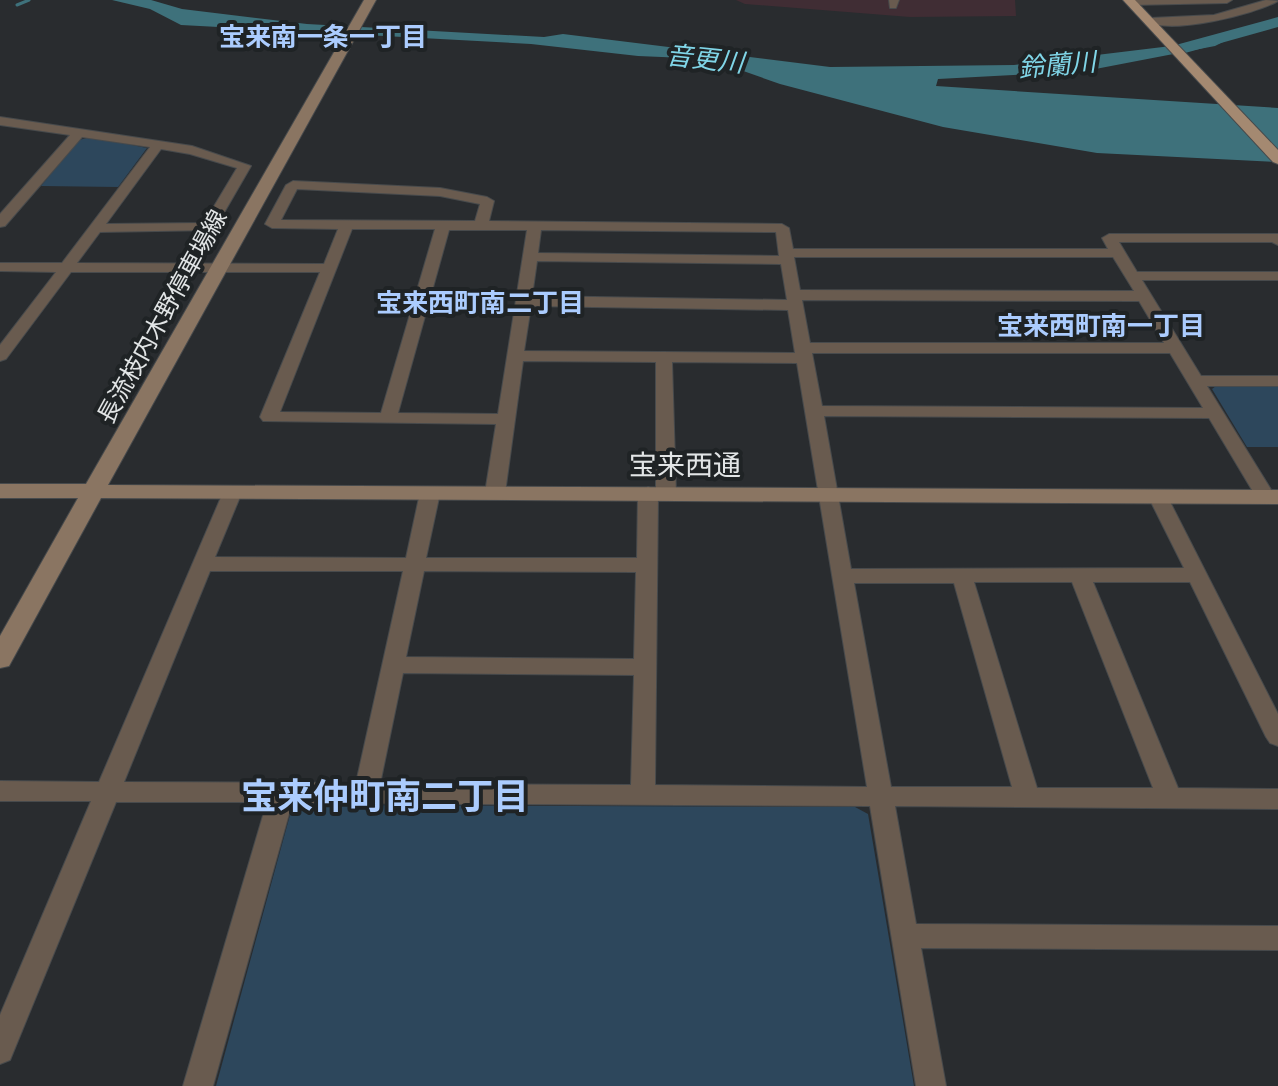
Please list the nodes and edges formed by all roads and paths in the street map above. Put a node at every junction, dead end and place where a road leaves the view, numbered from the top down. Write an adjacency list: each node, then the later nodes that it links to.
1 (370, 0): 22 (main road, 長流枝内木野停車場線)
2 (1227, 0): 4 (street)
3 (1274, 0): 5 (street)
4 (1130, 1): 5 (main road)
5 (1152, 23): 9 (main road)
6 (1, 122): 7 (street)
7 (80, 132): 8 (street); 10 (street)
8 (158, 145): 15 (street); 15 (street)
9 (1278, 159)
10 (0, 223)
11 (347, 225): 12 (street); 13 (street); 23 (street)
12 (443, 226): 13 (street); 38 (street)
13 (481, 226): 14 (street)
14 (535, 226): 18 (street); 19 (street)
15 (96, 228): 21 (street)
16 (1278, 241): 17 (street)
17 (1118, 253): 18 (street); 24 (street)
18 (787, 256): 19 (street); 27 (street)
19 (531, 257): 28 (street)
20 (0, 267): 21 (street)
21 (66, 267): 22 (street); 31 (street)
22 (217, 268): 23 (street); 42 (main road, 長流枝内木野停車場線)
23 (331, 268): 38 (street)
24 (1132, 276): 25 (street); 26 (street)
25 (1278, 276)
26 (1145, 296): 27 (street); 29 (street)
27 (794, 300): 28 (street); 30 (street)
28 (525, 301): 32 (street)
29 (1176, 348): 30 (street); 34 (street)
30 (803, 353): 33 (street); 36 (street)
31 (0, 356)
32 (516, 356): 33 (street); 39 (street)
33 (664, 357): 45 (street)
34 (1195, 381): 35 (street); 37 (street)
35 (1278, 381)
36 (812, 411): 37 (street); 46 (street)
37 (1214, 413): 48 (street)
38 (388, 418): 39 (street)
39 (506, 419): 44 (street)
40 (0, 491): 42 (main road, 宝来西通)
41 (232, 492): 42 (main road, 宝来西通); 43 (main road, 宝来西通); 50 (street)
42 (92, 493): 56 (main road, 長流枝内木野停車場線)
43 (430, 493): 44 (main road, 宝来西通); 49 (street)
44 (495, 493): 45 (main road, 宝来西通)
45 (657, 494): 46 (main road, 宝来西通); 51 (street)
46 (827, 495): 47 (main road, 宝来西通); 54 (street)
47 (1158, 496): 48 (main road, 宝来西通); 53 (street)
48 (1271, 496)
49 (415, 563): 50 (street); 51 (street); 57 (street)
50 (202, 564): 62 (street)
51 (646, 565): 58 (street)
52 (1080, 575): 53 (street); 55 (street); 68 (street)
53 (1197, 575): 59 (street)
54 (842, 576): 55 (street); 66 (street)
55 (962, 576): 67 (street)
56 (0, 659)
57 (393, 665): 58 (street); 63 (street)
58 (645, 667): 65 (street)
59 (1272, 711): 60 (street)
60 (1278, 737)
61 (0, 791): 62 (street)
62 (107, 792): 64 (street); 72 (street)
63 (366, 792): 64 (street); 65 (street)
64 (282, 794): 73 (street)
65 (643, 794): 66 (street)
66 (880, 797): 67 (street); 70 (street)
67 (1027, 797): 68 (street)
68 (1169, 798): 69 (street)
69 (1278, 799)
70 (904, 936): 71 (street); 74 (street)
71 (1278, 938)
72 (0, 1050)
73 (198, 1086)
74 (931, 1086)

